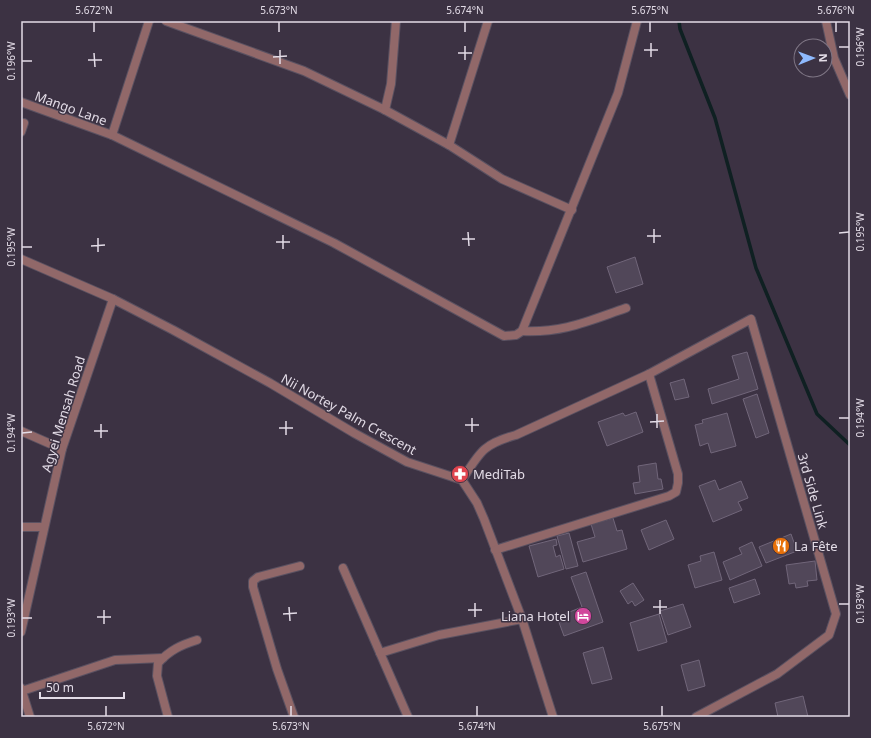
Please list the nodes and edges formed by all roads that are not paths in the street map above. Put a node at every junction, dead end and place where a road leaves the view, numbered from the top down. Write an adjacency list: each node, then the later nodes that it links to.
1 (149, 21): 12 (street)
2 (166, 21): 9 (street)
3 (396, 21): 9 (street)
4 (488, 21): 13 (street)
5 (636, 21): 14 (street)
6 (826, 21): 7 (street)
7 (850, 95)
8 (21, 102): 12 (street, Mango Lane)
9 (385, 110): 13 (street)
10 (24, 123): 11 (street)
11 (21, 132)
12 (112, 135): 18 (street, Mango Lane)
13 (448, 145): 14 (street)
14 (572, 210): 18 (street)
15 (21, 259): 16 (street, Nii Nortey Palm Crescent)
16 (113, 299): 21 (street, Agyei Mensah Road); 22 (street, Nii Nortey Palm Crescent)
17 (626, 308): 18 (street, Mango Lane)
18 (522, 331)
19 (649, 374): 22 (street); 25 (street); 39 (street, 3rd Side Link)
20 (21, 431): 21 (street)
21 (62, 449): 24 (street, Agyei Mensah Road)
22 (462, 480): 25 (street)
23 (21, 527): 24 (street)
24 (44, 527): 29 (street, Agyei Mensah Road)
25 (495, 550): 28 (street)
26 (300, 566): 36 (street)
27 (343, 568): 31 (street)
28 (522, 619): 31 (street); 38 (street)
29 (21, 632)
30 (197, 640): 32 (street)
31 (380, 653): 37 (street)
32 (163, 658): 33 (street); 35 (street)
33 (21, 689): 34 (street)
34 (30, 717)
35 (168, 717)
36 (294, 717)
37 (408, 717)
38 (553, 717)
39 (696, 717)

